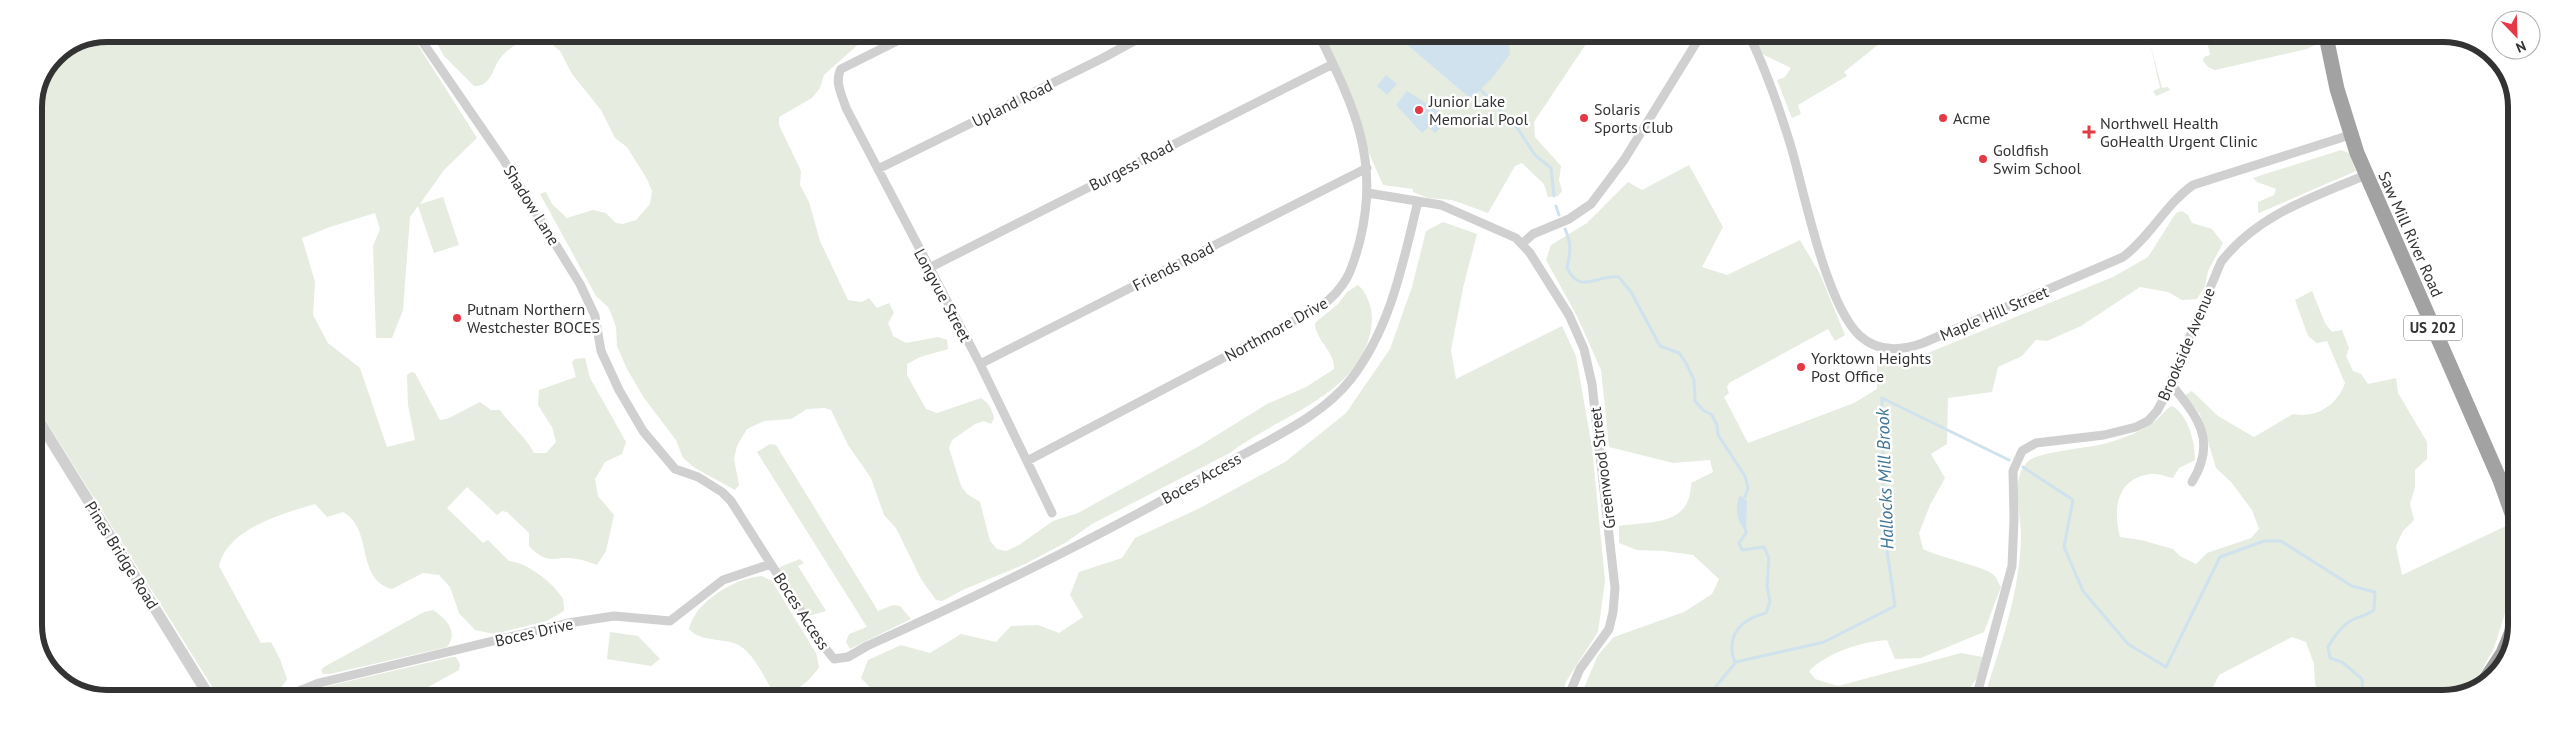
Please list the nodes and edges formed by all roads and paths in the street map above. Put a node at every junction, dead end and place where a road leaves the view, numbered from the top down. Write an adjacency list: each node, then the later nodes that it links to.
1 (423, 42): 24 (street, Shadow Lane)
2 (895, 42): 11 (street, Longvue Street)
3 (1132, 42): 11 (street, Upland Road)
4 (1322, 42): 8 (street, Northmore Drive)
5 (1696, 42): 15 (street)
6 (1751, 42): 9 (street, Maple Hill Street)
7 (2327, 42): 9 (highway, Saw Mill River Road / US 202)
8 (1333, 64): 10 (street, Northmore Drive); 16 (street, Burgess Road)
9 (2350, 135): 12 (highway, Saw Mill River Road / US 202)
10 (1367, 168): 13 (street, Northmore Drive); 17 (street, Friends Road)
11 (878, 169): 16 (street, Longvue Street)
12 (2366, 175): 18 (street, Brookside Avenue); 22 (highway, Saw Mill River Road / US 202)
13 (1368, 193): 14 (street); 20 (street, Northmore Drive)
14 (1418, 201): 15 (street); 24 (street, Boces Access)
15 (1523, 243): 27 (street, Greenwood Street)
16 (929, 268): 17 (street, Longvue Street)
17 (980, 364): 20 (street, Longvue Street)
18 (2170, 383): 21 (street); 28 (street, Brookside Avenue)
19 (43, 427): 25 (street, Pines Bridge Road)
20 (1028, 461): 23 (street, Longvue Street)
21 (2192, 482)
22 (2508, 502)
23 (1052, 513)
24 (771, 564): 26 (street, Boces Drive)
25 (205, 690)
26 (301, 690)
27 (1571, 690)
28 (1978, 690)

